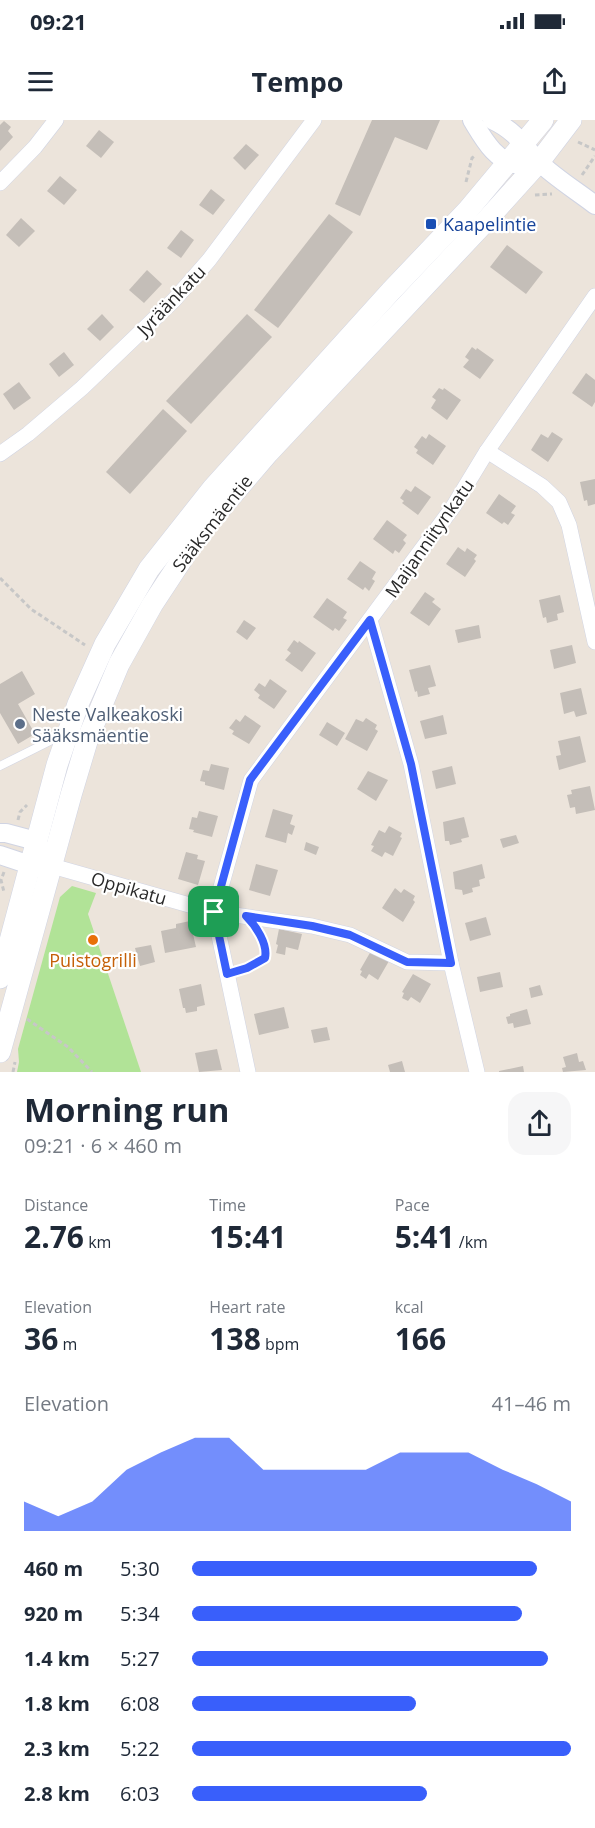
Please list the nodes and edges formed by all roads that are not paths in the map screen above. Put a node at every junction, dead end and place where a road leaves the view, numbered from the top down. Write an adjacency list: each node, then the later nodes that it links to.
1 (56, 120): 10 (street)
2 (314, 120): 14 (street, Jyräänkatu)
3 (472, 120): 8 (street)
4 (492, 120): 7 (street)
5 (543, 120): 7 (main road, Sääksmäentie)
6 (572, 120): 9 (main road, Sääksmäentie)
7 (523, 142): 8 (main road, Sääksmäentie); 9 (street)
8 (507, 162): 9 (street); 17 (main road, Sääksmäentie)
9 (539, 162): 11 (street); 17 (main road, Sääksmäentie)
10 (0, 183)
11 (595, 205)
12 (595, 296): 13 (street, Maijanniitynkatu)
13 (487, 451): 15 (street, Maijanniitynkatu); 16 (street)
14 (0, 454)
15 (370, 620): 24 (street, Maijanniitynkatu); 25 (street)
16 (595, 642)
17 (78, 735): 18 (lane); 20 (main road, Sääksmäentie); 23 (main road, Sääksmäentie)
18 (0, 766)
19 (0, 833): 20 (street)
20 (36, 841): 22 (main road, Sääksmäentie); 23 (street)
21 (0, 855): 22 (street)
22 (30, 865): 23 (street); 26 (main road, Sääksmäentie)
23 (52, 866): 24 (street, Oppikatu); 27 (main road, Sääksmäentie)
24 (214, 912): 25 (street, Oppikatu); 28 (street)
25 (451, 963): 29 (street)
26 (0, 978)
27 (7, 1052)
28 (248, 1072)
29 (477, 1072)

